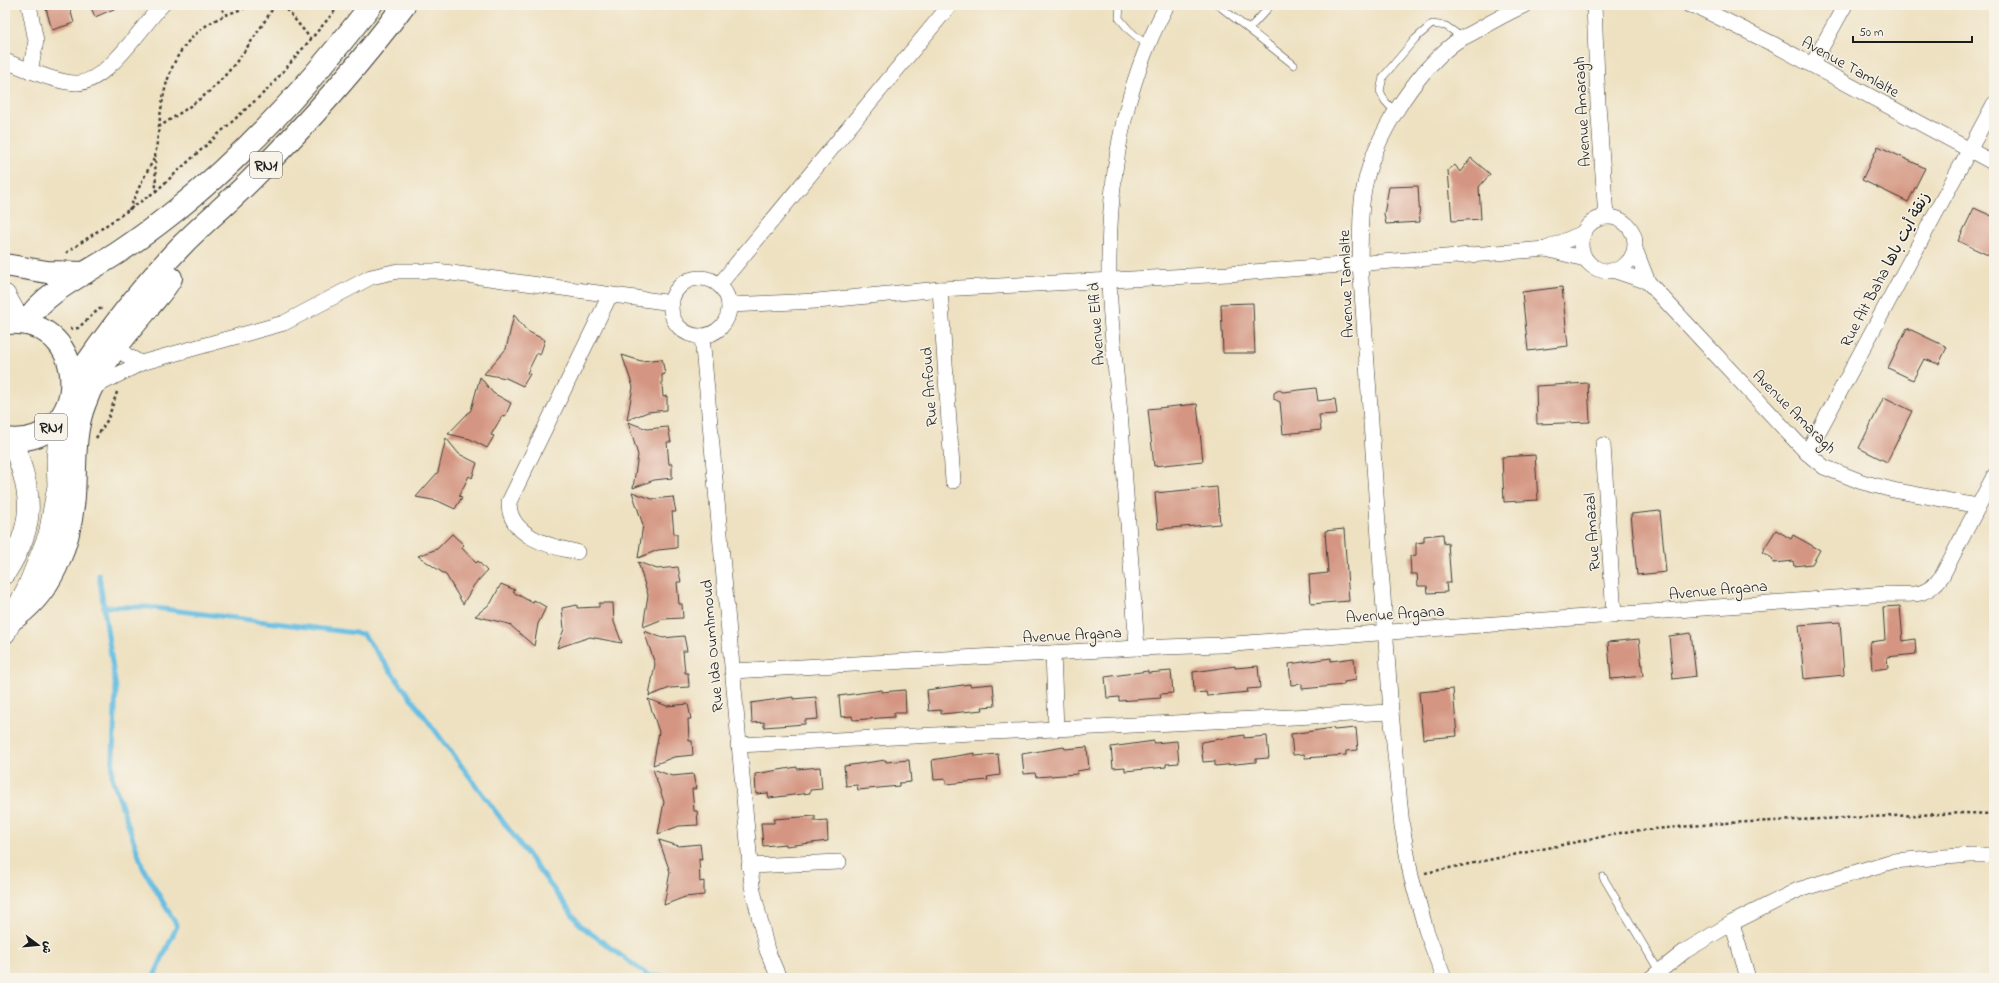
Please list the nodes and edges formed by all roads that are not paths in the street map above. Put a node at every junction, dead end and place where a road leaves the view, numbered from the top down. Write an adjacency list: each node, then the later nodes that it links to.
1 (29, 5): 20 (street)
2 (371, 5): 34 (highway, RN1)
3 (404, 5): 27 (highway, RN1)
4 (950, 5): 37 (street)
5 (1120, 5): 16 (lane)
6 (1167, 5): 16 (street, Avenue Elfid)
7 (1218, 5): 14 (lane)
8 (1271, 5): 14 (lane)
9 (1525, 5): 15 (street, Avenue Tamlalte)
10 (1594, 5): 25 (street, Avenue Amaragh)
11 (1689, 5): 19 (street, Avenue Tamlalte)
12 (1845, 5): 19 (street)
13 (158, 7): 20 (street)
14 (1248, 29): 18 (lane)
15 (1463, 38): 22 (street, Avenue Tamlalte); 22 (lane)
16 (1148, 47): 35 (street, Avenue Elfid)
17 (5, 61): 20 (street)
18 (1294, 65)
19 (1812, 65): 23 (street, Avenue Tamlalte)
20 (30, 71)
21 (1994, 104): 23 (street, Rue Ait Baha زنقة أيت باها)
22 (1396, 113): 31 (street, Avenue Tamlalte)
23 (1969, 150): 24 (street, Avenue Tamlalte); 51 (street, Rue Ait Baha زنقة أيت باها)
24 (1994, 163)
25 (1606, 217): 26 (street); 29 (street)
26 (1583, 233): 28 (street); 30 (street)
27 (183, 244): 45 (highway); 47 (highway, RN1)
28 (1546, 249): 30 (street); 31 (street)
29 (1635, 249): 33 (street); 36 (street, Avenue Amaragh)
30 (1585, 259): 33 (street)
31 (1360, 263): 35 (street); 59 (street, Avenue Tamlalte)
32 (5, 264): 34 (highway)
33 (1615, 271): 36 (street, Avenue Amaragh)
34 (85, 273): 43 (highway, RN1)
35 (1109, 279): 38 (street); 60 (street, Avenue Elfid)
36 (1648, 282): 51 (street, Avenue Amaragh)
37 (719, 285): 41 (street); 42 (street)
38 (940, 289): 42 (street); 53 (street, Rue Anfoud)
39 (610, 294): 41 (street); 46 (street); 55 (street)
40 (5, 295): 43 (main road)
41 (672, 303): 44 (street)
42 (729, 305): 44 (street)
43 (17, 323): 47 (highway, RN1)
44 (702, 336): 62 (street, Rue Ida Oumhmoud)
45 (118, 346): 46 (street); 47 (highway)
46 (141, 363): 47 (street)
47 (81, 386): 48 (highway, RN1); 58 (highway)
48 (60, 418): 49 (highway, RN1); 58 (main road)
49 (9, 440): 56 (main road)
50 (1603, 445): 57 (street, Rue Amazal)
51 (1807, 453): 54 (street, Avenue Amaragh)
52 (1994, 476): 54 (street, Avenue Argana)
53 (953, 481)
54 (1978, 506): 57 (street, Avenue Argana)
55 (577, 552)
56 (5, 573)
57 (1614, 616): 59 (street, Avenue Argana)
58 (8, 627)
59 (1385, 632): 60 (street, Avenue Argana); 63 (street, Avenue Tamlalte)
60 (1137, 648): 61 (street, Avenue Argana)
61 (1053, 653): 62 (street, Avenue Argana); 64 (street)
62 (732, 671): 65 (street, Rue Ida Oumhmoud)
63 (1391, 712): 64 (street); 73 (street, Avenue Tamlalte)
64 (1056, 729): 65 (street)
65 (738, 745): 68 (street, Rue Ida Oumhmoud)
66 (1994, 855): 70 (street)
67 (839, 862): 68 (street)
68 (750, 866): 72 (street, Rue Ida Oumhmoud)
69 (1603, 877): 71 (lane)
70 (1732, 923): 71 (street); 74 (street)
71 (1655, 975)
72 (779, 978)
73 (1444, 978)
74 (1748, 978)

